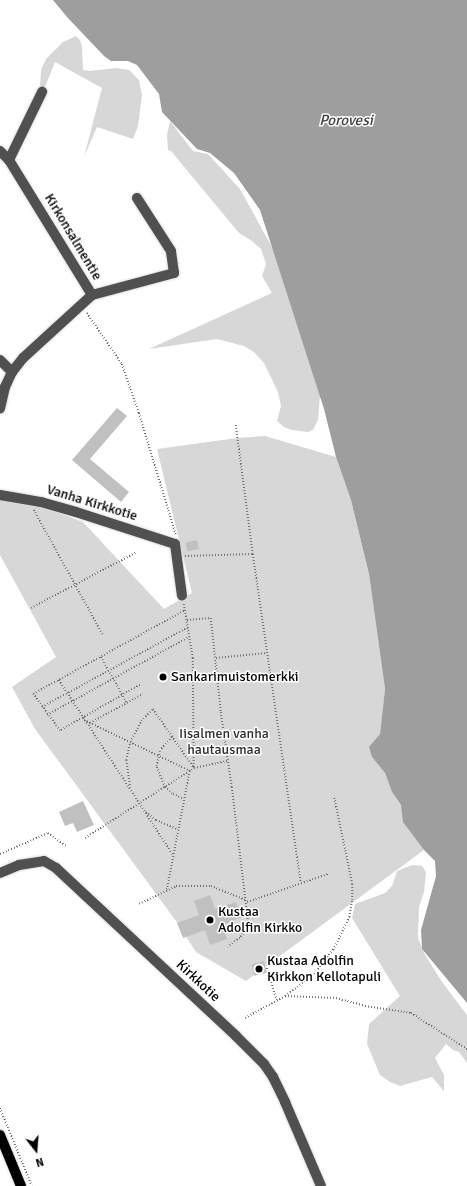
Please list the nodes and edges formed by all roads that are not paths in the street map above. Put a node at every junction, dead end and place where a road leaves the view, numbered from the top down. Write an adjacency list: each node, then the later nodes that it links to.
1 (42, 92): 3 (street)
2 (0, 151): 3 (street, Kirkonsalmentie)
3 (9, 160): 5 (street, Kirkonsalmentie)
4 (137, 198): 5 (street)
5 (92, 295): 7 (street, Kirkonsalmentie)
6 (0, 360): 7 (street)
7 (12, 372): 8 (street, Kirkonsalmentie)
8 (0, 408)
9 (0, 495): 10 (street, Vanha Kirkkotie)
10 (182, 596)
11 (0, 873): 14 (street, Kirkkotie)
12 (0, 1135): 13 (main road)
13 (21, 1186)
14 (322, 1186)

